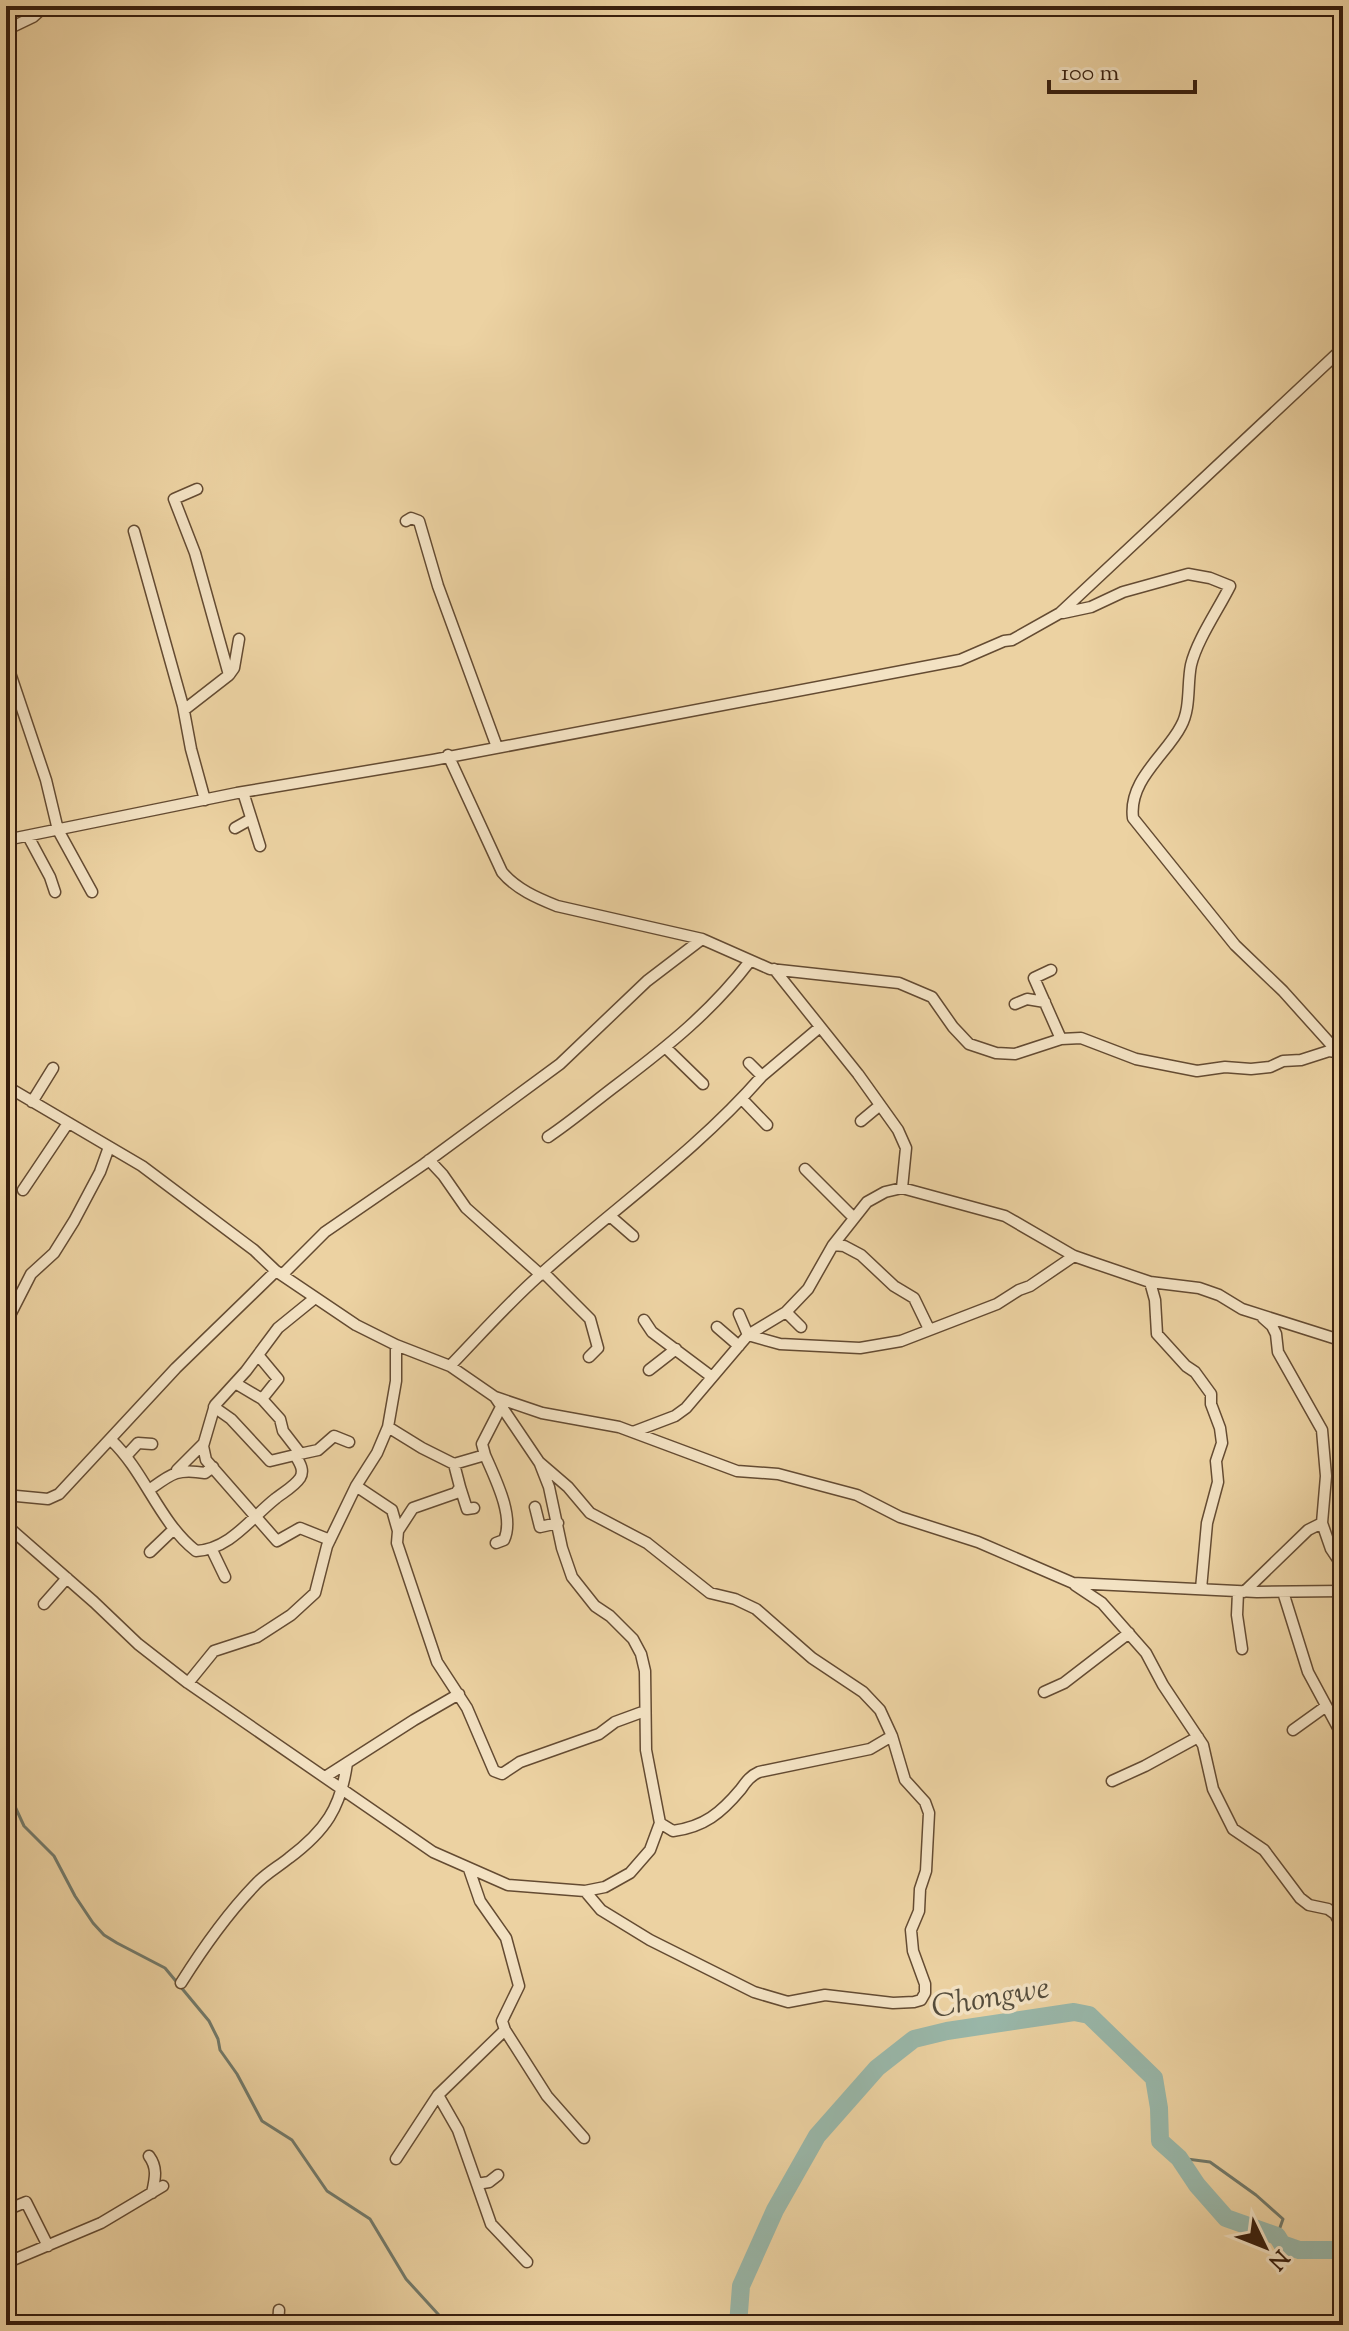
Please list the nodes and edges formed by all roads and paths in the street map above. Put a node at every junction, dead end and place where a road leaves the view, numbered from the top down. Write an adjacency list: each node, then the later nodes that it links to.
1 (45, 6): 2 (street)
2 (6, 30)
3 (1343, 348): 7 (street)
4 (197, 489): 10 (street)
5 (406, 521): 12 (street)
6 (134, 531): 11 (street)
7 (1060, 613): 12 (street); 33 (street)
8 (239, 639): 10 (street)
9 (6, 661): 18 (street)
10 (229, 675): 11 (street)
11 (184, 710): 15 (street)
12 (497, 747): 13 (street)
13 (448, 755): 14 (street); 24 (street)
14 (243, 792): 15 (street); 16 (street)
15 (205, 800): 18 (street)
16 (251, 819): 17 (street); 21 (street)
17 (235, 828)
18 (58, 830): 19 (street); 23 (street)
19 (28, 836): 20 (street); 22 (street)
20 (6, 840)
21 (260, 846)
22 (55, 892)
23 (92, 892)
24 (702, 939): 25 (street); 47 (street)
25 (750, 961): 26 (street); 32 (street)
26 (774, 969): 30 (street); 31 (street)
27 (1051, 970): 28 (street)
28 (1045, 1002): 29 (street); 31 (street)
29 (1015, 1004)
30 (820, 1027): 36 (street); 41 (street)
31 (1061, 1039): 33 (street)
32 (665, 1047): 37 (street); 45 (street)
33 (1339, 1052)
34 (749, 1063): 36 (street)
35 (53, 1068): 40 (street)
36 (762, 1076): 39 (street)
37 (703, 1084)
38 (6, 1086): 40 (street)
39 (742, 1099): 44 (street); 51 (street)
40 (32, 1102): 43 (street)
41 (879, 1106): 42 (street); 49 (street)
42 (861, 1121)
43 (68, 1123): 46 (street); 50 (street)
44 (767, 1125)
45 (548, 1137)
46 (109, 1147): 56 (street); 64 (street)
47 (429, 1160): 56 (street); 57 (street)
48 (805, 1169): 52 (street)
49 (902, 1188): 52 (street); 55 (street)
50 (23, 1190)
51 (610, 1216): 53 (street); 57 (street)
52 (854, 1218): 54 (street)
53 (633, 1236)
54 (833, 1245): 60 (street); 67 (street)
55 (1074, 1256): 58 (street); 67 (street)
56 (279, 1273): 59 (street); 84 (street)
57 (542, 1274): 74 (street); 75 (street)
58 (1150, 1282): 62 (street); 115 (street)
59 (315, 1298): 70 (street); 73 (street)
60 (786, 1312): 66 (street); 68 (street)
61 (739, 1314): 68 (street)
62 (1259, 1314): 69 (street); 103 (street)
63 (644, 1320): 72 (street)
64 (6, 1323)
65 (717, 1327): 71 (street)
66 (801, 1327)
67 (929, 1329): 68 (street)
68 (748, 1335): 71 (street)
69 (1343, 1341)
70 (396, 1345): 75 (street); 82 (street)
71 (739, 1346): 77 (street)
72 (676, 1349): 76 (street); 77 (street)
73 (258, 1355): 78 (street); 79 (street)
74 (589, 1357)
75 (450, 1366): 80 (street)
76 (649, 1370)
77 (712, 1377): 83 (street)
78 (235, 1383): 79 (street); 81 (street)
79 (262, 1399): 88 (street)
80 (498, 1402): 83 (street); 90 (street); 91 (street)
81 (214, 1407): 86 (street); 88 (street)
82 (388, 1427): 92 (street); 95 (street)
83 (633, 1432): 114 (street)
84 (111, 1440): 89 (street); 98 (street)
85 (349, 1442): 88 (street)
86 (204, 1443): 93 (street); 94 (street)
87 (152, 1444): 89 (street)
88 (297, 1454): 101 (street)
89 (127, 1455): 97 (street)
90 (485, 1455): 92 (street); 108 (street)
91 (539, 1462): 102 (street); 128 (street)
92 (454, 1464): 96 (street)
93 (213, 1467): 94 (street); 101 (street)
94 (172, 1473): 97 (street)
95 (356, 1486): 106 (street); 107 (street)
96 (460, 1487): 100 (street); 106 (street)
97 (149, 1490): 105 (street)
98 (6, 1495)
99 (535, 1507): 102 (street)
100 (474, 1508)
101 (256, 1517): 107 (street); 109 (street)
102 (558, 1523): 126 (street)
103 (1322, 1523): 111 (street); 117 (street)
104 (6, 1525): 113 (street)
105 (174, 1529): 109 (street); 110 (street)
106 (398, 1531): 124 (street)
107 (330, 1540): 122 (street)
108 (496, 1543)
109 (212, 1550): 112 (street)
110 (150, 1552)
111 (1343, 1567)
112 (225, 1577)
113 (67, 1578): 119 (street); 122 (street)
114 (1073, 1583): 115 (street); 120 (street)
115 (1201, 1589): 117 (street)
116 (1343, 1591): 118 (street)
117 (1241, 1592): 118 (street); 121 (street)
118 (1283, 1592): 125 (street)
119 (44, 1604)
120 (1129, 1633): 123 (street); 129 (street)
121 (1242, 1649)
122 (188, 1683): 132 (street)
123 (1044, 1692)
124 (459, 1694): 126 (street); 131 (street)
125 (1325, 1707): 127 (street); 130 (street)
126 (645, 1711): 135 (street)
127 (1293, 1730)
128 (892, 1736): 135 (street); 137 (street)
129 (1198, 1737): 133 (street); 138 (street)
130 (1343, 1737)
131 (347, 1763): 132 (street); 134 (street)
132 (325, 1777): 134 (street)
133 (1112, 1781)
134 (343, 1790): 136 (street); 139 (street)
135 (660, 1823): 137 (street)
136 (469, 1869): 137 (street); 140 (street)
137 (585, 1891)
138 (1343, 1928)
139 (181, 1983)
140 (505, 2030): 141 (street); 142 (street)
141 (438, 2095): 144 (street); 146 (street)
142 (584, 2138)
143 (149, 2156): 148 (street)
144 (396, 2159)
145 (498, 2175): 146 (street)
146 (477, 2184): 151 (street)
147 (163, 2186): 148 (street)
148 (152, 2193): 150 (street)
149 (9, 2209): 150 (street)
150 (48, 2246): 152 (street)
151 (527, 2262)
152 (6, 2263)
153 (279, 2310): 154 (street)
154 (278, 2325)

